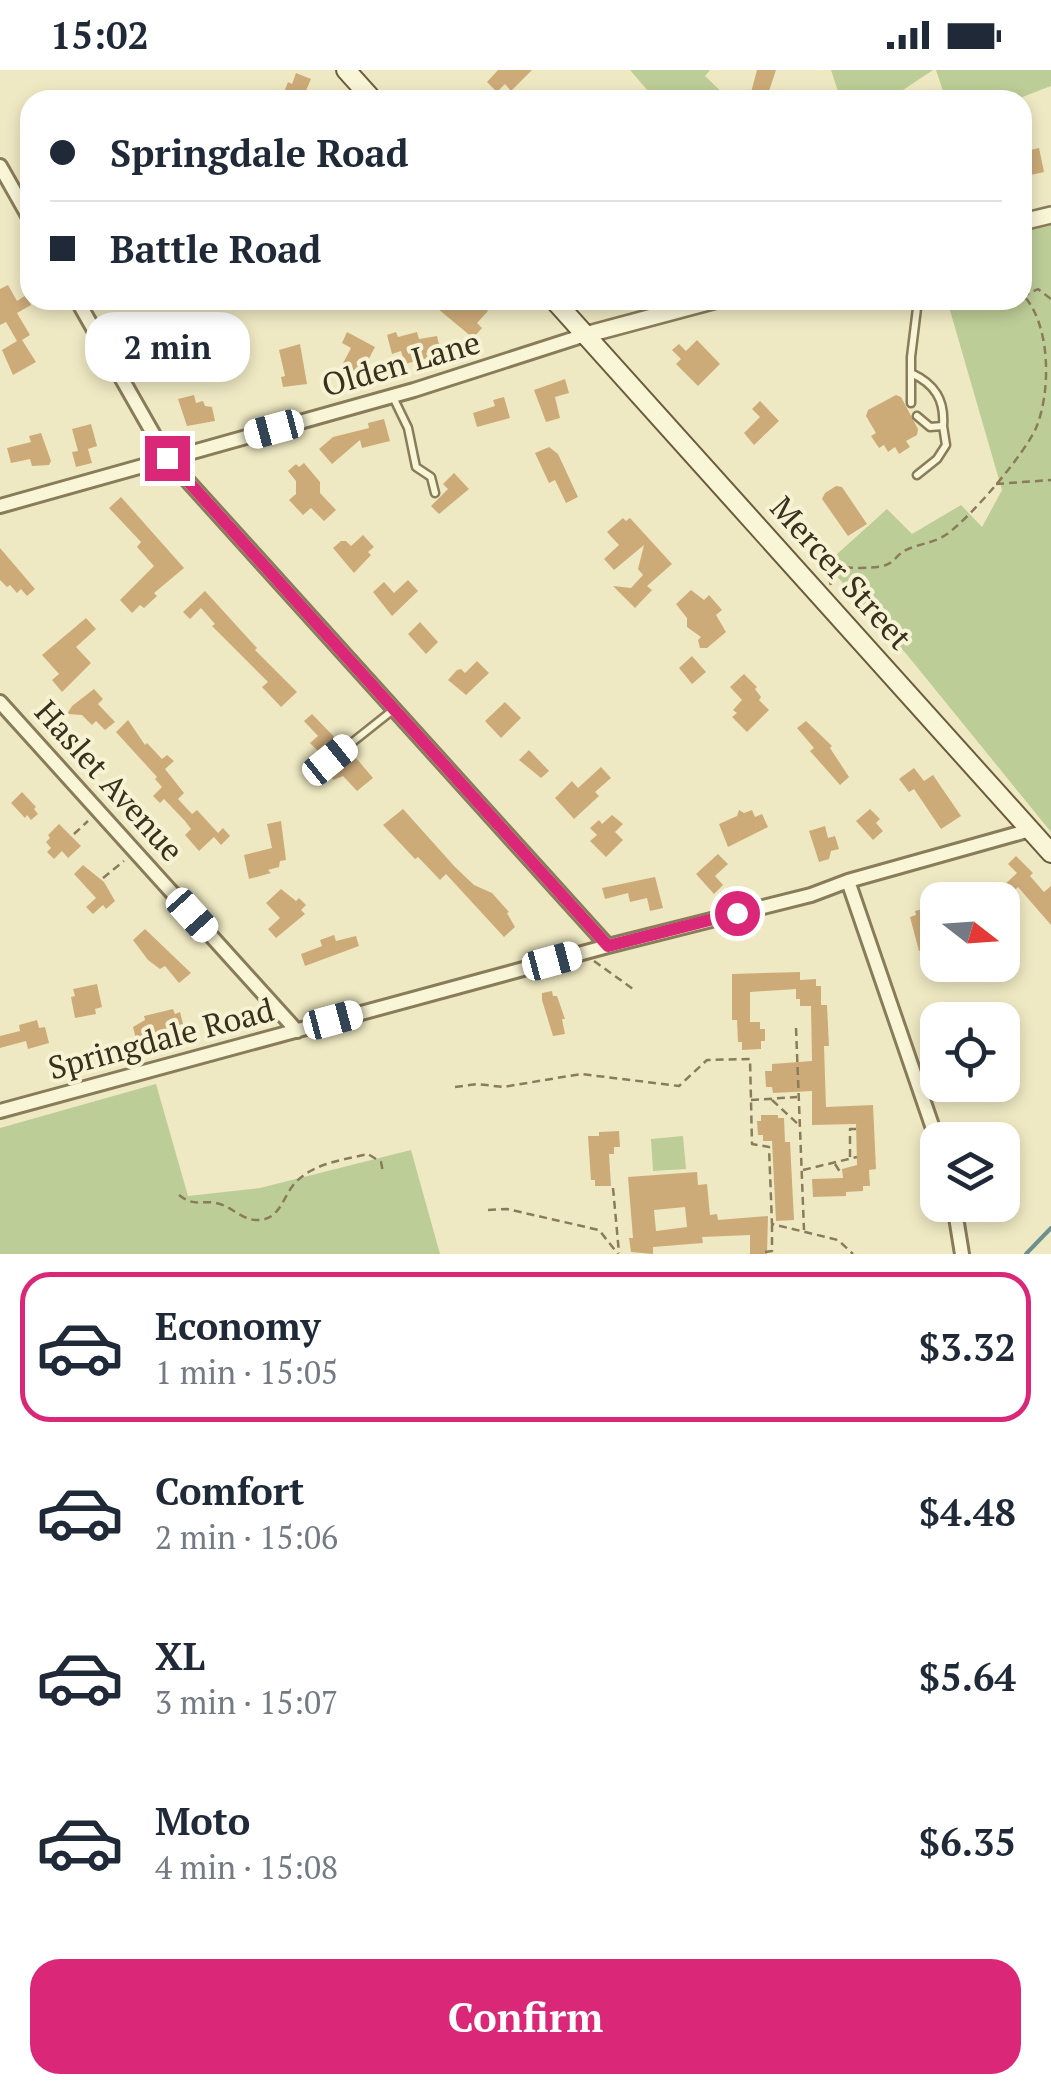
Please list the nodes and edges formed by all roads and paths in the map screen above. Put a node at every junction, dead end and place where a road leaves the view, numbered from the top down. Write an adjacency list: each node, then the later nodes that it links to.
1 (346, 70): 2 (main road)
2 (365, 90)
3 (0, 166): 4 (street)
4 (20, 200)
5 (1032, 305): 10 (path)
6 (82, 310): 18 (street)
7 (563, 310): 11 (main road, Mercer Street)
8 (679, 310): 11 (street)
9 (917, 310): 13 (lane)
10 (1042, 330): 12 (path); 21 (path)
11 (586, 335): 14 (street, Olden Lane); 29 (main road, Mercer Street)
12 (1051, 338)
13 (911, 373): 15 (lane); 17 (lane)
14 (392, 396): 18 (street, Olden Lane); 22 (lane)
15 (911, 403)
16 (917, 416): 17 (lane)
17 (942, 426): 19 (lane)
18 (167, 458): 23 (street, Olden Lane); 26 (street)
19 (917, 476)
20 (1051, 480): 21 (path)
21 (994, 484): 24 (path)
22 (435, 493)
23 (0, 506)
24 (839, 597)
25 (0, 702): 39 (street, Haslet Avenue)
26 (394, 709): 27 (lane); 35 (street)
27 (320, 777)
28 (89, 820): 30 (path)
29 (1030, 830): 31 (main road, Mercer Street); 34 (street, Springdale Road)
30 (74, 834)
31 (1051, 853)
32 (126, 860): 33 (path)
33 (104, 878)
34 (848, 880): 35 (street, Springdale Road); 45 (street)
35 (608, 946): 39 (street, Springdale Road)
36 (592, 960): 37 (path)
37 (633, 989)
38 (796, 1028): 41 (path)
39 (297, 1030): 44 (street, Springdale Road)
40 (454, 1088): 43 (path)
41 (799, 1098): 42 (path); 46 (path)
42 (772, 1099): 43 (path); 46 (path)
43 (751, 1100): 58 (path)
44 (0, 1111)
45 (931, 1122)
46 (800, 1126): 51 (path)
47 (859, 1128): 49 (path)
48 (857, 1157): 49 (path)
49 (850, 1159): 50 (path)
50 (835, 1162): 51 (path); 53 (path)
51 (802, 1170): 59 (path)
52 (383, 1172): 55 (path)
53 (842, 1175)
54 (613, 1188): 61 (path)
55 (179, 1195)
56 (488, 1210): 61 (path)
57 (957, 1222): 63 (street)
58 (772, 1224): 59 (path); 60 (path)
59 (804, 1232): 62 (path)
60 (764, 1252)
61 (619, 1254)
62 (853, 1254)
63 (962, 1254)

